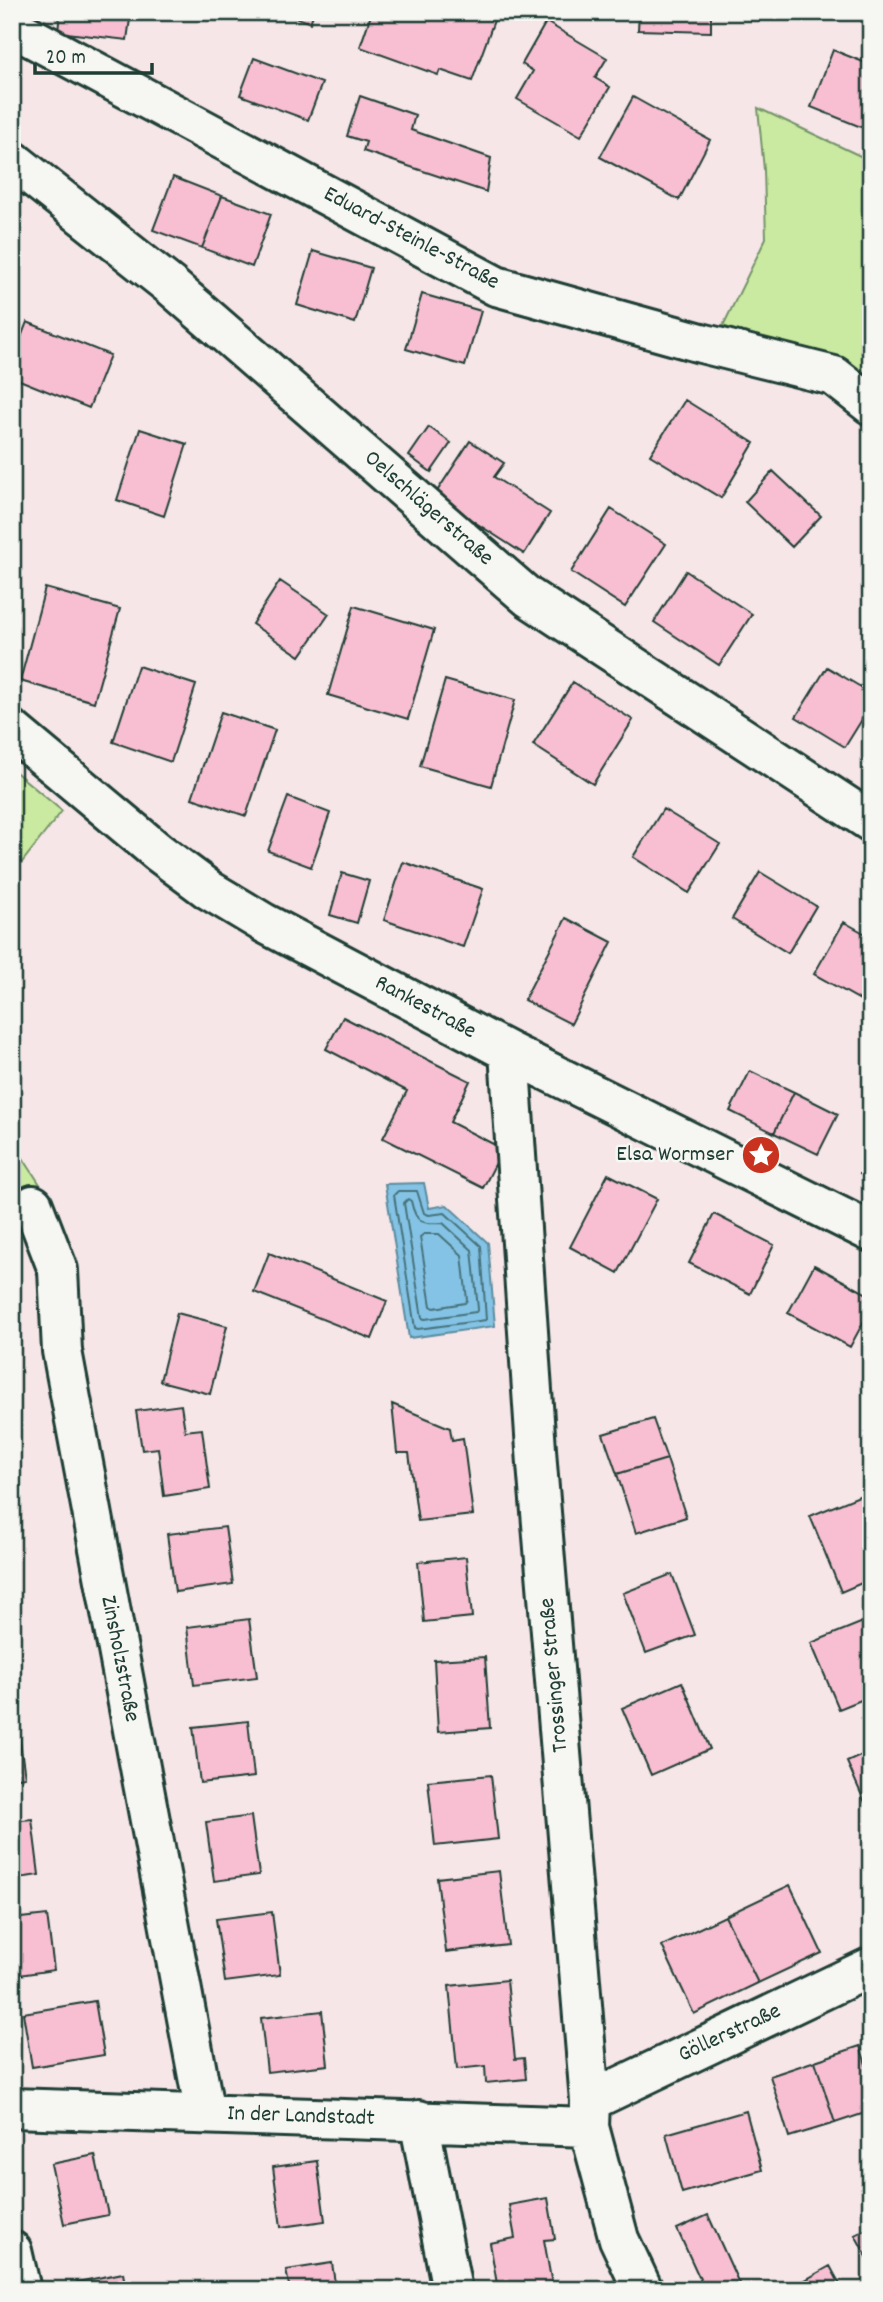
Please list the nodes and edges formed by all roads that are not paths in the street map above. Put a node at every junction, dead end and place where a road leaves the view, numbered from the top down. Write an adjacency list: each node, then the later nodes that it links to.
1 (12, 27): 3 (street, Eduard-Steinle-Straße)
2 (12, 160): 5 (street, Oelschlägerstraße)
3 (871, 405)
4 (12, 730): 6 (street, Rankestraße)
5 (871, 822)
6 (509, 1052): 8 (street, Rankestraße); 12 (street, Trossinger Straße)
7 (33, 1205): 11 (street, Zinsholzstraße)
8 (871, 1232)
9 (871, 1967): 12 (street, Göllerstraße)
10 (12, 2108): 11 (street, In der Landstadt)
11 (205, 2114): 13 (street, In der Landstadt)
12 (590, 2114): 13 (street, In der Landstadt); 17 (street, Trossinger Straße)
13 (419, 2120): 16 (street)
14 (12, 2251): 15 (street)
15 (21, 2290)
16 (452, 2290)
17 (643, 2290)

